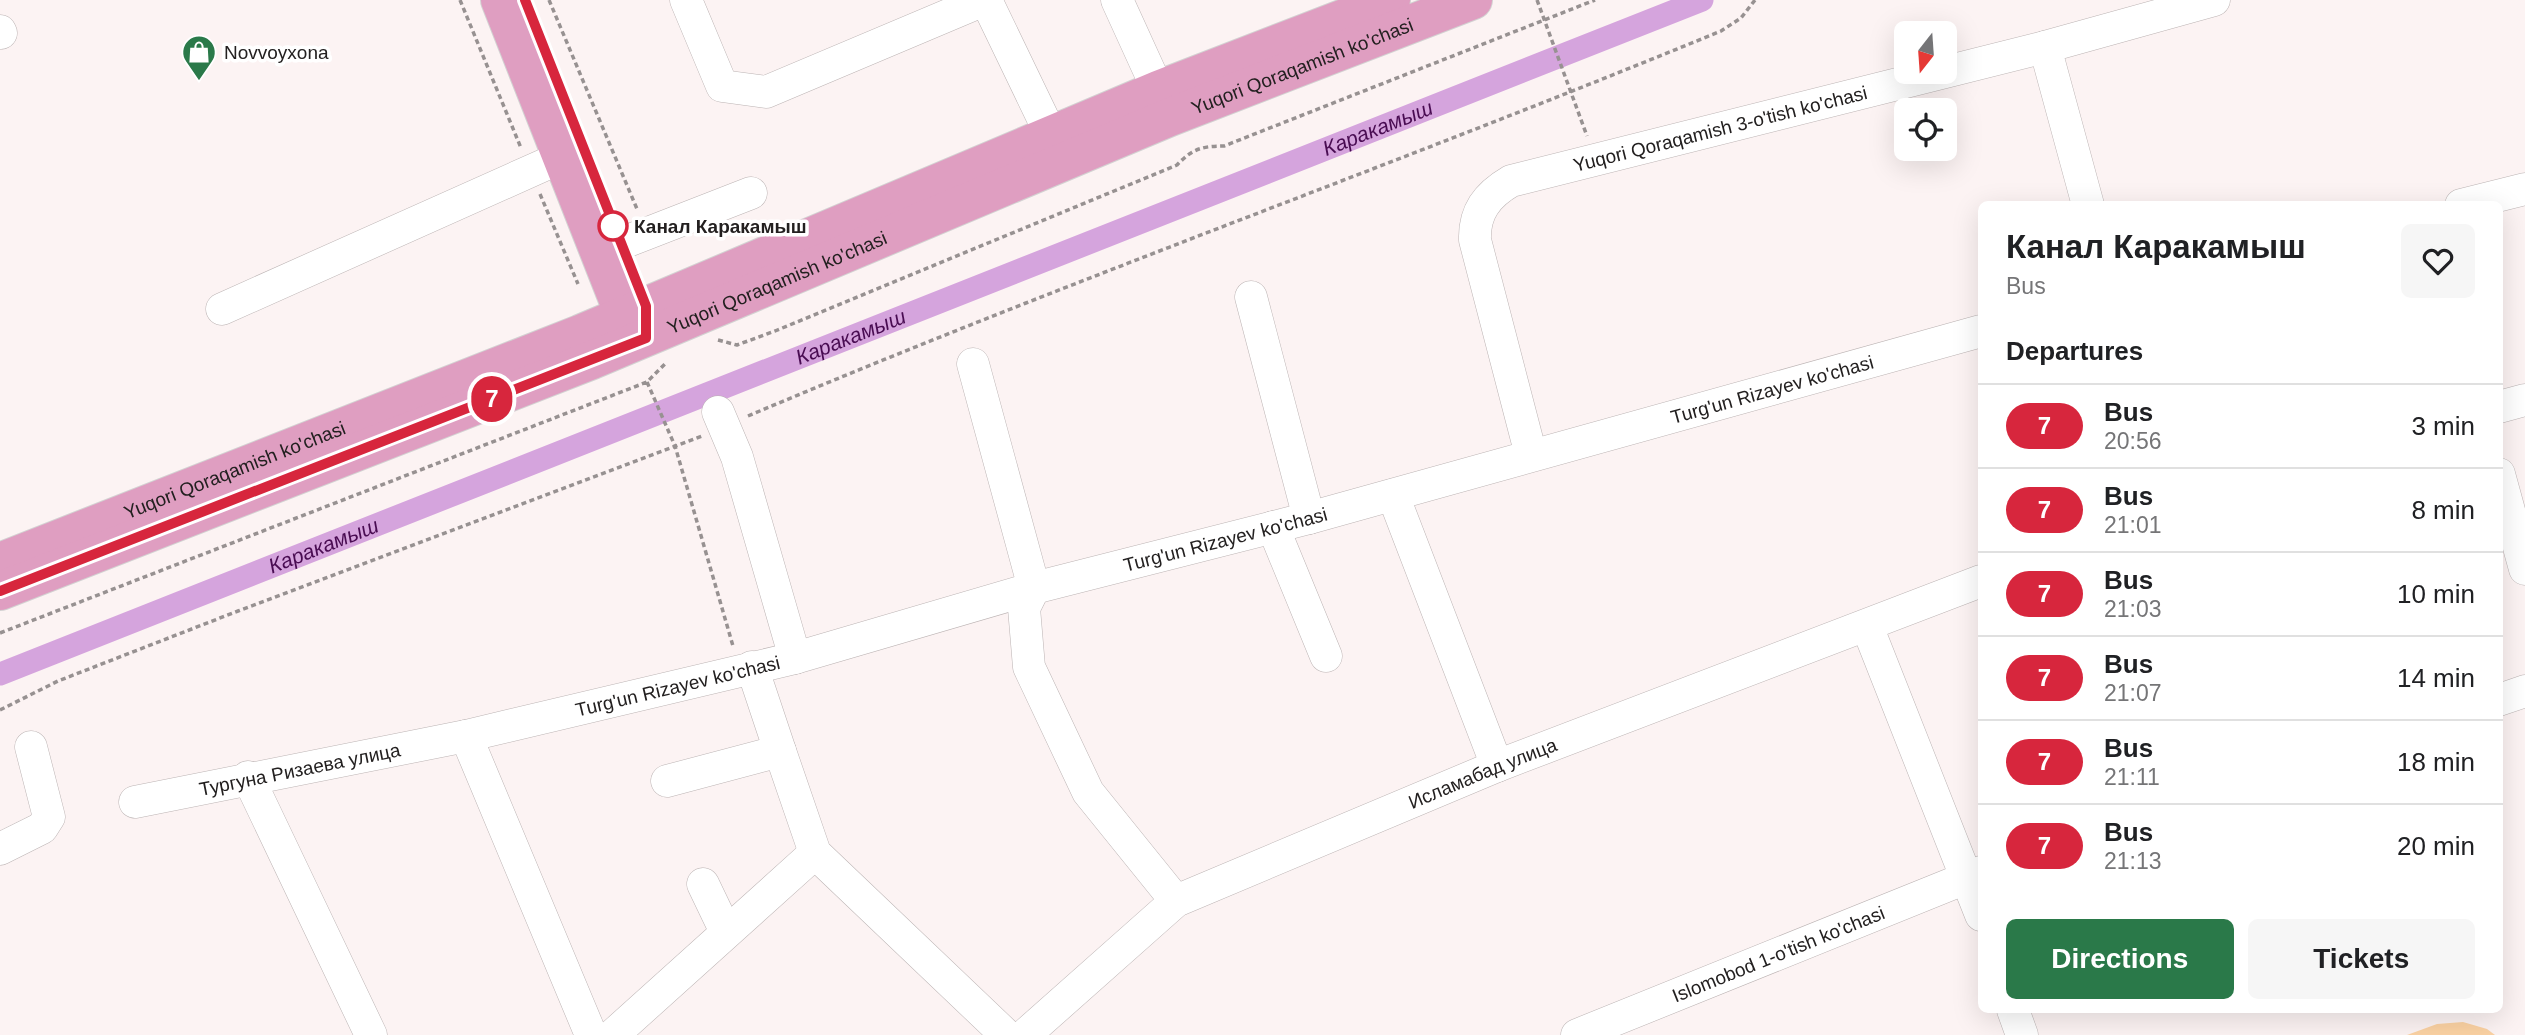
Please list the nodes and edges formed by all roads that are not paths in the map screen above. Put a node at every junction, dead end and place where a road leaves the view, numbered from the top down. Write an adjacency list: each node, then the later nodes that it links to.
1 (500, 0): 12 (main road)
2 (525, 0): 17 (main road)
3 (687, 0): 4 (street)
4 (985, 0): 11 (street)
5 (1117, 0): 10 (street)
6 (1391, 0): 10 (main road, Yuqori Qoraqamish ko'chasi)
7 (1473, 0): 20 (main road, Yuqori Qoraqamish ko'chasi)
8 (2214, 0): 9 (street, Yuqori Qoraqamish 3-o'tish ko'chasi)
9 (2045, 47): 15 (street); 26 (street, Yuqori Qoraqamish 3-o'tish ko'chasi)
10 (1158, 90): 11 (main road, Yuqori Qoraqamish ko'chasi)
11 (1051, 135): 20 (main road, Yuqori Qoraqamish ko'chasi)
12 (562, 157): 19 (street); 20 (main road)
13 (2525, 189): 16 (street)
14 (751, 193): 17 (street)
15 (2087, 201)
16 (2477, 201)
17 (634, 239): 20 (main road)
18 (1251, 297): 29 (street)
19 (222, 309)
20 (648, 328): 31 (main road, Yuqori Qoraqamish ko'chasi); 35 (main road, Yuqori Qoraqamish ko'chasi)
21 (1978, 332): 26 (street, Turg'un Rizayev ko'chasi)
22 (973, 364): 34 (street)
23 (2525, 400): 24 (street)
24 (2503, 406)
25 (721, 419): 38 (street)
26 (1531, 455): 28 (street, Turg'un Rizayev ko'chasi)
27 (2503, 489): 32 (street)
28 (1394, 495): 29 (street, Turg'un Rizayev ko'chasi); 45 (street)
29 (1309, 518): 30 (street, Turg'un Rizayev ko'chasi)
30 (1273, 527): 34 (street, Turg'un Rizayev ko'chasi); 37 (street)
31 (0, 562)
32 (2525, 569)
33 (1978, 581): 36 (street, Исламабад улица)
34 (1034, 588): 38 (street, Turg'un Rizayev ko'chasi); 54 (street)
35 (0, 591)
36 (1867, 626): 45 (street, Исламабад улица); 51 (street)
37 (1326, 656)
38 (795, 657): 39 (street, Turg'un Rizayev ko'chasi)
39 (746, 668): 42 (street, Turg'un Rizayev ko'chasi); 44 (street)
40 (2525, 691): 41 (street)
41 (2503, 699)
42 (466, 736): 46 (street, Тургуна Ризаева улица); 58 (street)
43 (31, 747): 49 (street)
44 (779, 751): 47 (street); 50 (street)
45 (1497, 766): 54 (street, Исламабад улица)
46 (248, 777): 48 (street, Тургуна Ризаева улица); 57 (street)
47 (667, 781)
48 (135, 802)
49 (0, 849)
50 (816, 853): 55 (street); 60 (street)
51 (1975, 875): 53 (street); 62 (street, Islomobod 1-o'tish ko'chasi)
52 (703, 884): 55 (street)
53 (1978, 895)
54 (1176, 901): 61 (street, Исламабад улица)
55 (726, 932): 59 (street)
56 (2014, 1013): 63 (street)
57 (371, 1035)
58 (591, 1035)
59 (613, 1035)
60 (1006, 1035)
61 (1025, 1035)
62 (1577, 1035)
63 (2022, 1035)

